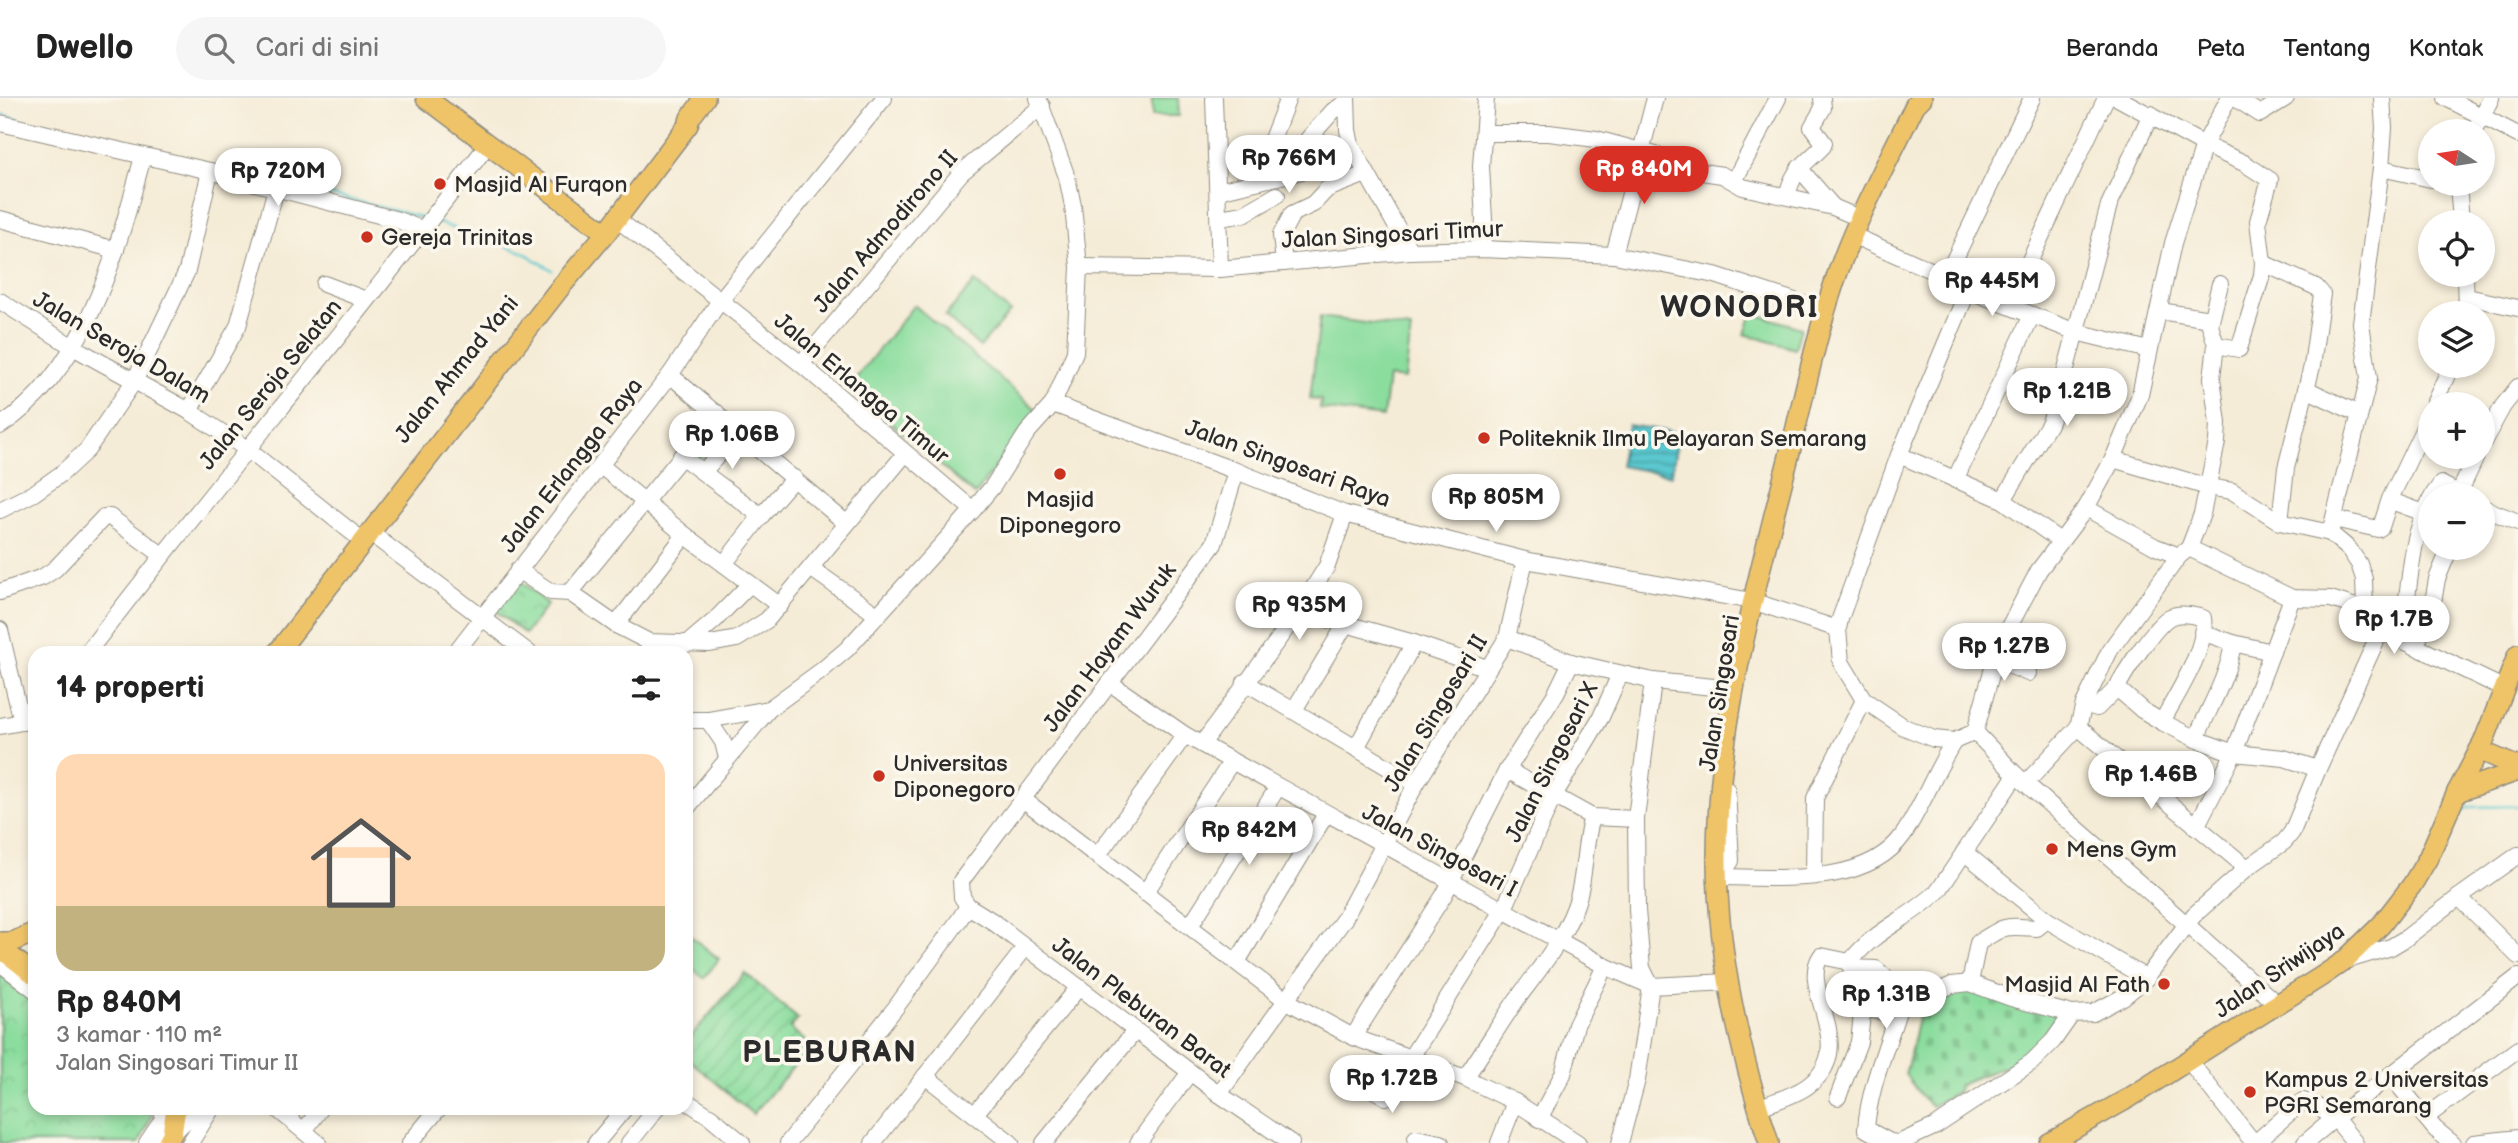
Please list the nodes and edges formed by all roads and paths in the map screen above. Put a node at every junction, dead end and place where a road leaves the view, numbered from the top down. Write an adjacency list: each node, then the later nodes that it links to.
1 (426, 98): 29 (main road)
2 (705, 98): 47 (main road, Jalan Ahmad Yani)
3 (884, 98): 63 (street, Jalan Erlangga Raya)
4 (1214, 98): 33 (street)
5 (1288, 98): 33 (street)
6 (1486, 98): 27 (street)
7 (1655, 98): 31 (street)
8 (1778, 98): 39 (street)
9 (1822, 98): 35 (street)
10 (2032, 98): 58 (street)
11 (2106, 98): 64 (street)
12 (2118, 98): 22 (street)
13 (2229, 98): 30 (street)
14 (2235, 98): 15 (street)
15 (2286, 98)
16 (2382, 98): 34 (street)
17 (2446, 98): 23 (street)
18 (2491, 98): 24 (street)
19 (1347, 100): 37 (street); 41 (street)
20 (1918, 100): 48 (main road)
21 (1040, 102): 56 (street); 76 (street, Jalan Admodirono II)
22 (2151, 114): 30 (street); 72 (street)
23 (2472, 119)
24 (2480, 119)
25 (0, 123): 32 (street)
26 (2496, 129): 28 (street)
27 (1485, 132): 31 (street); 50 (street)
28 (2518, 135)
29 (488, 144): 47 (main road); 49 (street, Jalan Seroja Selatan)
30 (2204, 145): 55 (street); 69 (street)
31 (1640, 149): 39 (street); 53 (street)
32 (143, 157): 36 (street); 51 (street)
33 (1216, 157): 41 (street)
34 (2381, 168): 38 (street); 84 (street)
35 (1799, 169): 43 (street); 44 (street)
36 (210, 172): 40 (street); 78 (street)
37 (1366, 173): 52 (street); 54 (street)
38 (2418, 175)
39 (1734, 181): 43 (street)
40 (276, 189): 49 (street); 82 (street)
41 (1218, 191): 45 (street)
42 (1277, 195): 45 (street)
43 (1787, 196): 44 (street)
44 (1833, 206): 48 (street)
45 (1219, 218): 57 (street)
46 (0, 219): 51 (street)
47 (608, 224): 63 (street, Jalan Erlangga Timur); 115 (main road, Jalan Ahmad Yani)
48 (1856, 227): 58 (street); 68 (main road)
49 (425, 229): 62 (street, Jalan Seroja Selatan)
50 (1482, 249): 52 (street, Jalan Singosari Timur); 53 (street, Jalan Singosari Timur)
51 (116, 250): 74 (street)
52 (1410, 251): 54 (street, Jalan Singosari Timur)
53 (1614, 255): 68 (street, Jalan Singosari Timur)
54 (1284, 263): 57 (street, Jalan Singosari Timur)
55 (2263, 263): 73 (street); 80 (street)
56 (1079, 267): 57 (street, Jalan Singosari Timur); 81 (street)
57 (1220, 268)
58 (1946, 277): 61 (street)
59 (324, 284): 62 (street)
60 (2220, 284): 71 (street)
61 (1968, 290): 64 (street); 91 (street)
62 (366, 300): 89 (street, Jalan Seroja Selatan)
63 (719, 302): 76 (street, Jalan Erlangga Timur); 77 (street, Jalan Erlangga Raya)
64 (2009, 305): 70 (street)
65 (3, 307): 74 (street, Jalan Seroja Dalam)
66 (2495, 307): 67 (street)
67 (2518, 308)
68 (1825, 311): 129 (main road)
69 (2160, 311): 71 (street); 75 (street)
70 (2032, 315): 72 (street); 98 (street)
71 (2210, 318): 73 (street)
72 (2076, 332): 75 (street); 100 (street)
73 (2216, 345): 99 (street)
74 (73, 347): 78 (street, Jalan Seroja Dalam); 86 (street)
75 (2149, 350): 93 (street)
76 (800, 364): 90 (street, Jalan Erlangga Timur)
77 (670, 375): 83 (street); 94 (street, Jalan Erlangga Raya)
78 (135, 380): 82 (street, Jalan Seroja Dalam); 105 (street)
79 (2518, 387): 85 (street)
80 (2306, 389): 84 (street); 110 (street)
81 (1053, 404): 95 (street, Jalan Singosari Raya); 106 (street)
82 (189, 411): 89 (street, Jalan Seroja Dalam)
83 (717, 413): 87 (street); 92 (street)
84 (2359, 414): 113 (street)
85 (2495, 420)
86 (0, 426)
87 (739, 432): 96 (street); 97 (street)
88 (2418, 440): 113 (street)
89 (247, 449): 115 (street, Jalan Seroja Dalam); 119 (street, Jalan Seroja Selatan)
90 (905, 454): 106 (street, Jalan Erlangga Timur); 112 (street)
91 (1899, 455): 98 (street); 137 (street)
92 (681, 456): 96 (street); 101 (street)
93 (2113, 459): 99 (street); 104 (street)
94 (600, 465): 101 (street); 124 (street, Jalan Erlangga Raya)
95 (1236, 471): 108 (street, Jalan Singosari Raya); 161 (street, Jalan Hayam Wuruk)
96 (703, 472): 109 (street)
97 (794, 478): 109 (street); 112 (street)
98 (1955, 480): 100 (street)
99 (2208, 487): 110 (street); 118 (street)
100 (2003, 500): 117 (street)
101 (644, 501): 116 (street); 127 (street)
102 (2394, 502): 103 (street)
103 (2418, 502)
104 (2086, 508): 117 (street); 118 (street)
105 (0, 510)
106 (973, 510): 133 (street)
107 (2495, 513): 111 (street)
108 (1345, 514): 120 (street, Jalan Singosari Raya); 132 (street)
109 (761, 516): 122 (street)
110 (2280, 522): 113 (street)
111 (2518, 522)
112 (846, 523): 123 (street)
113 (2332, 526): 131 (street)
114 (2418, 527): 142 (street)
115 (362, 533): 134 (street, Jalan Seroja Dalam); 147 (main road, Jalan Ahmad Yani); 148 (main road, Jalan Ahmad Yani)
116 (685, 536): 122 (street); 136 (street)
117 (2060, 541): 154 (street)
118 (2184, 552): 128 (street); 166 (street)
119 (162, 555): 126 (street); 146 (street, Jalan Seroja Selatan)
120 (1525, 560): 129 (street, Jalan Singosari Raya); 141 (street, Jalan Singosari II)
121 (2445, 560): 151 (street)
122 (724, 564): 125 (street)
123 (812, 569): 130 (street); 133 (street)
124 (518, 570): 127 (street); 134 (street, Jalan Erlangga Raya)
125 (750, 584): 130 (street); 145 (street)
126 (0, 592)
127 (570, 593): 136 (street)
128 (2292, 598): 131 (street); 152 (street)
129 (1752, 602): 137 (street, Jalan Singosari Raya); 163 (main road); 205 (street, Jalan Singosari)
130 (780, 606): 145 (street)
131 (2365, 610): 139 (street)
132 (1299, 611): 135 (street); 160 (street)
133 (877, 615): 167 (street)
134 (483, 616): 149 (street, Jalan Erlangga Raya); 150 (street, Jalan Seroja Dalam)
135 (1346, 624): 143 (street); 168 (street)
136 (616, 625): 145 (street)
137 (1838, 629): 165 (street)
138 (0, 630): 169 (street)
139 (2381, 630): 142 (street); 186 (street)
140 (2202, 632): 144 (street); 162 (street); 172 (street)
141 (1507, 638): 155 (street); 156 (street, Jalan Singosari II)
142 (2399, 638): 151 (street)
143 (1414, 643): 156 (street); 181 (street)
144 (2233, 643): 152 (street); 177 (street)
145 (687, 644)
146 (92, 646)
147 (268, 646)
148 (281, 646)
149 (460, 646)
150 (520, 646)
151 (2416, 646): 164 (street)
152 (2272, 652): 182 (street)
153 (2518, 654): 164 (main road, Jalan Sriwijaya)
154 (1994, 659): 157 (street); 175 (street)
155 (1571, 662): 158 (street); 188 (street)
156 (1487, 668): 190 (street, Jalan Singosari II)
157 (2028, 673)
158 (1620, 674): 159 (street); 193 (street, Jalan Singosari X)
159 (1653, 681): 163 (street); 198 (street)
160 (1245, 682): 168 (street); 179 (street)
161 (1110, 683): 176 (street, Jalan Singosari I); 195 (street, Jalan Hayam Wuruk)
162 (2117, 688): 166 (street); 172 (street)
163 (1734, 689): 205 (main road)
164 (2505, 689): 180 (main road, Jalan Sriwijaya)
165 (1864, 700): 178 (street); 206 (street)
166 (2084, 704): 174 (street)
167 (769, 709): 171 (street); 183 (street)
168 (1294, 710): 181 (street)
169 (28, 719): 173 (street)
170 (693, 720): 171 (street)
171 (708, 720): 183 (street)
172 (2162, 722): 177 (street)
173 (0, 726)
174 (2078, 727): 189 (street); 199 (street)
175 (1975, 733): 178 (street); 189 (street)
176 (1185, 735): 179 (street, Jalan Singosari I); 202 (street)
177 (2196, 739): 182 (street)
178 (1954, 741): 206 (street)
179 (1202, 744): 184 (street, Jalan Singosari I)
180 (2481, 747): 185 (main road); 187 (main road); 192 (main road, Jalan Sriwijaya)
181 (1356, 748): 190 (street)
182 (2234, 753): 186 (street); 199 (street)
183 (727, 758): 194 (street)
184 (1232, 761): 191 (street, Jalan Singosari I); 208 (street)
185 (2518, 761)
186 (2318, 769): 204 (street)
187 (2518, 769): 192 (main road)
188 (1507, 770): 193 (street); 207 (street)
189 (2021, 779): 201 (street); 213 (street)
190 (1416, 784): 200 (street, Jalan Singosari II)
191 (1278, 787): 196 (street, Jalan Singosari I); 214 (street)
192 (2457, 792): 221 (main road, Jalan Sriwijaya)
193 (1553, 797): 197 (street); 211 (street, Jalan Singosari X)
194 (693, 799)
195 (1024, 800): 202 (street); 210 (street, Jalan Hayam Wuruk)
196 (1326, 814): 200 (street, Jalan Singosari I); 222 (street)
197 (1592, 817): 198 (street); 216 (street)
198 (1636, 820): 232 (street)
199 (2196, 827): 204 (street)
200 (1384, 846): 207 (street, Jalan Singosari I); 234 (street, Jalan Singosari II)
201 (1964, 852): 212 (street); 224 (street)
202 (1098, 855): 208 (street)
203 (2518, 855): 209 (street)
204 (2247, 868): 213 (street)
205 (1718, 870): 206 (street); 229 (main road)
206 (1814, 875)
207 (1452, 881): 211 (street, Jalan Singosari I); 240 (street)
208 (1145, 893): 214 (street)
209 (2459, 897): 220 (street); 221 (street)
210 (968, 906): 219 (street, Jalan Pleburan Barat); 277 (street)
211 (1504, 909): 216 (street, Jalan Singosari I); 242 (street, Jalan Singosari X)
212 (2048, 920): 228 (street); 230 (street)
213 (2188, 924): 228 (street); 235 (street)
214 (1190, 926): 222 (street)
215 (28, 936): 217 (main road)
216 (1559, 940): 225 (street, Jalan Singosari I); 248 (street)
217 (0, 942)
218 (0, 948): 226 (main road)
219 (1025, 948): 233 (street, Jalan Pleburan Barat); 247 (street)
220 (2518, 956)
221 (2344, 961): 235 (main road, Jalan Sriwijaya)
222 (1237, 962): 234 (street)
223 (0, 963): 231 (street)
224 (1850, 965): 236 (street); 237 (street); 253 (street)
225 (1605, 966): 232 (street, Jalan Singosari I); 265 (street)
226 (28, 970)
227 (2518, 977): 246 (street)
228 (2146, 978): 238 (street)
229 (1729, 982): 232 (street, Jalan Singosari I); 253 (main road)
230 (1970, 983): 237 (street); 238 (street)
231 (28, 985)
232 (1651, 986): 286 (street)
233 (1079, 987): 239 (street, Jalan Pleburan Barat); 254 (street)
234 (1287, 1000): 240 (street); 249 (street, Jalan Singosari II)
235 (2277, 1003): 243 (main road, Jalan Sriwijaya)
236 (1861, 1008): 237 (street); 250 (street)
237 (1899, 1008): 288 (street)
238 (2072, 1013): 288 (street)
239 (1135, 1031): 244 (street, Jalan Pleburan Barat); 280 (street)
240 (1353, 1037): 242 (street)
241 (2518, 1049): 264 (street)
242 (1410, 1058): 245 (street, Jalan Singosari X); 248 (street)
243 (2189, 1060): 289 (main road, Jalan Sriwijaya); 290 (street)
244 (1190, 1072): 249 (street, Jalan Pleburan Barat); 281 (street)
245 (1349, 1075)
246 (2390, 1075): 264 (street); 266 (street)
247 (925, 1076): 254 (street); 278 (street)
248 (1465, 1078): 251 (street)
249 (1219, 1094): 282 (street, Jalan Pleburan Barat)
250 (1838, 1097)
251 (1515, 1102): 265 (street); 284 (street)
252 (693, 1105): 276 (street)
253 (1758, 1108): 287 (main road)
254 (975, 1114): 279 (street)
255 (163, 1115): 271 (street)
256 (176, 1115): 270 (main road)
257 (194, 1115): 270 (street)
258 (204, 1115): 270 (street)
259 (285, 1115): 267 (street)
260 (316, 1115): 267 (street)
261 (433, 1115): 273 (street)
262 (619, 1115): 274 (street)
263 (651, 1115): 275 (street)
264 (2426, 1117): 293 (street)
265 (1539, 1118): 285 (street)
266 (2335, 1118): 290 (street); 291 (street); 292 (street)
267 (304, 1131): 272 (street)
268 (1416, 1138): 283 (street)
269 (2518, 1138): 294 (street)
270 (176, 1140)
271 (147, 1143)
272 (318, 1143)
273 (410, 1143)
274 (596, 1143)
275 (629, 1143)
276 (742, 1143)
277 (788, 1143)
278 (873, 1143)
279 (1012, 1143)
280 (1044, 1143)
281 (1138, 1143)
282 (1291, 1143)
283 (1441, 1143)
284 (1499, 1143)
285 (1578, 1143)
286 (1620, 1143)
287 (1769, 1143)
288 (1898, 1143)
289 (2049, 1143)
290 (2255, 1143)
291 (2305, 1143)
292 (2355, 1143)
293 (2452, 1143)
294 (2474, 1143)

